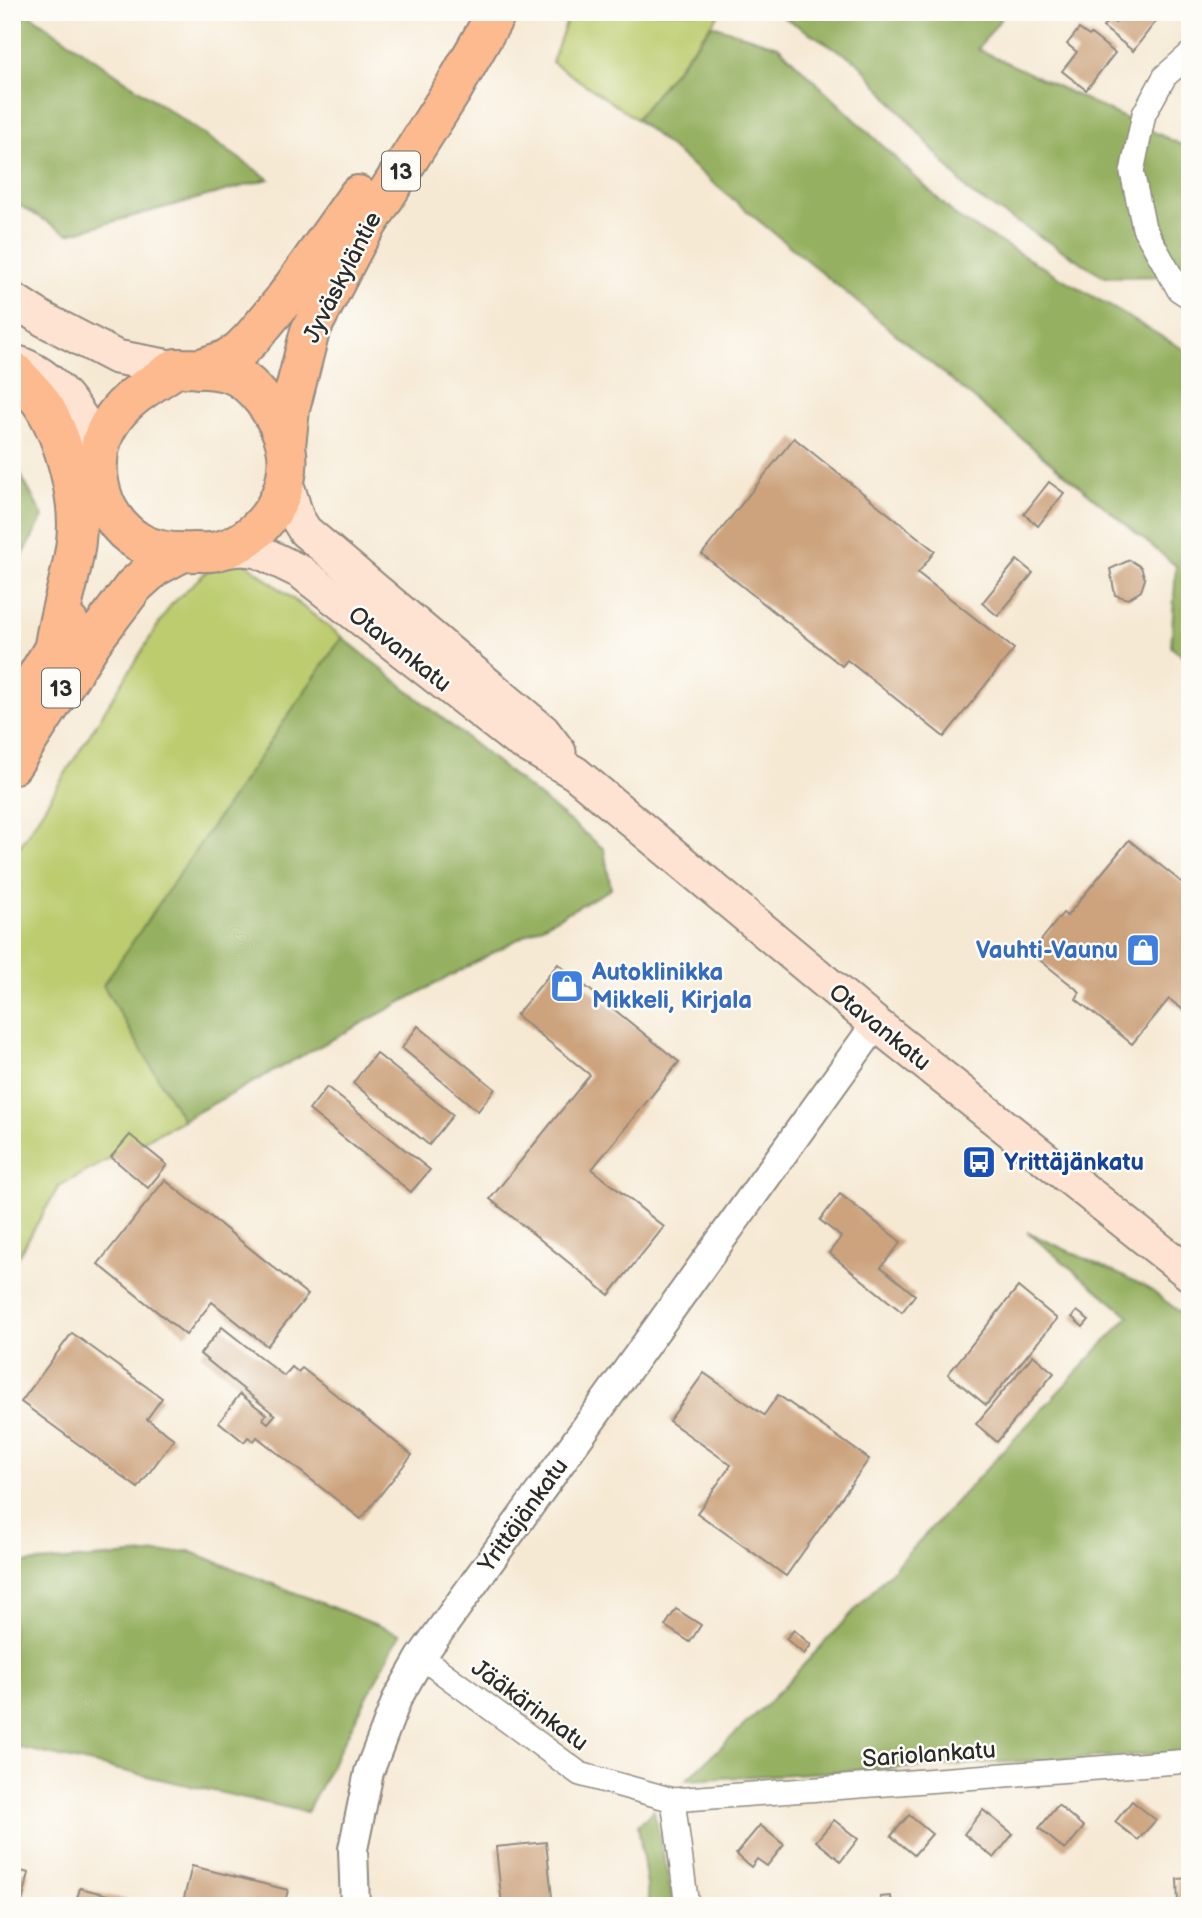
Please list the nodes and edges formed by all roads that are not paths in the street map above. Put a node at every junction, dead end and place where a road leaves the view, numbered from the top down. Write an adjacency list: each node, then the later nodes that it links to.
1 (491, 12): 7 (highway, Jyväskyläntie / 13)
2 (497, 12): 10 (highway, Jyväskyläntie / 13)
3 (1190, 54): 4 (street)
4 (1190, 297)
5 (12, 299): 7 (main road)
6 (12, 361): 9 (main road)
7 (187, 368): 9 (highway, 13); 10 (highway)
8 (12, 370): 13 (highway)
9 (99, 448): 11 (highway, 13)
10 (285, 462): 12 (highway, 13); 16 (main road, Otavankatu)
11 (102, 498): 12 (highway, 13); 13 (highway, 13)
12 (199, 552): 15 (highway, 13); 16 (main road, Otavankatu)
13 (54, 646): 14 (highway, 13)
14 (12, 717)
15 (12, 765)
16 (575, 773): 17 (main road, Otavankatu)
17 (876, 1024): 18 (main road, Otavankatu); 19 (street, Yrittäjänkatu)
18 (1190, 1274)
19 (421, 1657): 21 (street, Jääkärinkatu); 22 (street, Yrittäjänkatu)
20 (1190, 1761): 21 (street, Sariolankatu)
21 (673, 1800): 23 (street)
22 (355, 1906)
23 (687, 1906)

